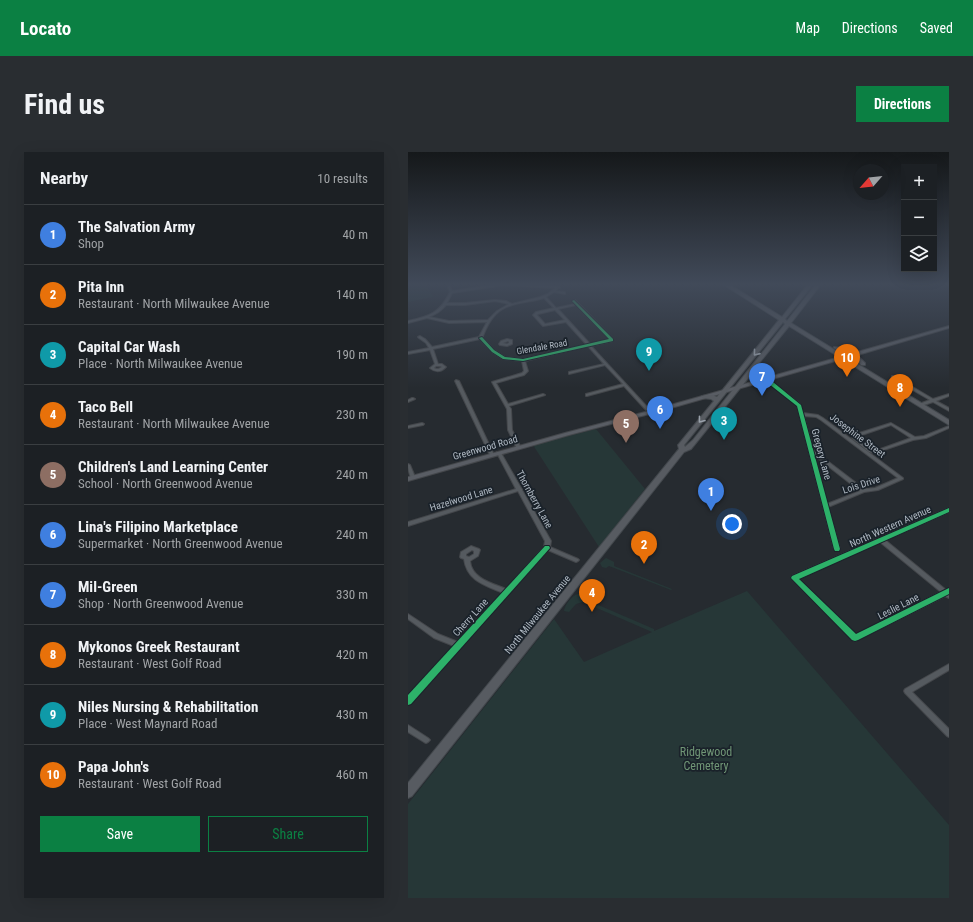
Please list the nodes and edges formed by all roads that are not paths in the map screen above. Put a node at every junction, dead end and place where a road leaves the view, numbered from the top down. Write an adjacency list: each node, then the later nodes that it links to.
1 (428, 318): 10 (street); 12 (street)
2 (492, 318): 12 (street)
3 (538, 318): 9 (street)
4 (564, 318): 9 (street)
5 (591, 318): 19 (street, Glendale Road)
6 (778, 318): 38 (main road, North Milwaukee Avenue, one-way to 38)
7 (785, 318): 11 (main road)
8 (792, 318): 11 (main road, North Milwaukee Avenue)
9 (567, 321): 19 (street)
10 (408, 322)
11 (789, 322): 24 (main road); 24 (main road); 32 (main road, North Milwaukee Avenue)
12 (488, 323): 13 (street); 17 (street)
13 (495, 324)
14 (949, 324): 24 (main road)
15 (949, 327): 22 (main road)
16 (420, 337): 20 (street)
17 (481, 338): 20 (street); 21 (street, Glendale Road)
18 (501, 344): 21 (street)
19 (589, 346): 25 (street, Glendale Road); 28 (street)
20 (432, 348): 23 (street); 30 (street)
21 (489, 348): 25 (street, Glendale Road)
22 (863, 351): 24 (main road); 29 (main road)
23 (408, 353)
24 (845, 354): 26 (main road); 27 (main road); 29 (main road); 34 (main road)
25 (522, 360): 48 (street)
26 (831, 360): 27 (main road); 34 (main road)
27 (851, 362): 47 (main road)
28 (606, 364): 31 (street); 36 (street)
29 (862, 364): 47 (main road)
30 (437, 365)
31 (570, 374)
32 (748, 374): 34 (main road); 37 (main road, North Milwaukee Avenue)
33 (894, 377): 46 (street)
34 (763, 378): 37 (main road); 51 (street, Gregory Lane)
35 (457, 381): 63 (street)
36 (625, 385): 40 (street); 49 (street)
37 (740, 385): 38 (main road); 60 (main road, North Milwaukee Avenue)
38 (727, 388): 42 (main road); 44 (main road, North Milwaukee Avenue); 49 (main road)
39 (543, 395): 48 (street)
40 (587, 395)
41 (949, 395): 46 (street)
42 (704, 397): 44 (main road); 57 (main road)
43 (413, 399): 45 (street)
44 (717, 400): 60 (main road, North Milwaukee Avenue, one-way to 60)
45 (408, 401)
46 (933, 401): 47 (street); 50 (street)
47 (924, 404): 52 (main road); 53 (main road)
48 (507, 405): 59 (street)
49 (647, 409): 57 (main road)
50 (949, 410)
51 (801, 414): 61 (street, Gregory Lane); 66 (street, Josephine Street)
52 (949, 417)
53 (949, 423)
54 (422, 424): 55 (street)
55 (408, 427)
56 (949, 427): 58 (street)
57 (567, 434): 59 (main road, Greenwood Road)
58 (915, 439): 58 (street)
59 (519, 448): 62 (main road, Greenwood Road)
60 (683, 450): 87 (main road, North Milwaukee Avenue)
61 (812, 451): 68 (street); 69 (street, Gregory Lane)
62 (499, 453): 63 (main road, Greenwood Road); 67 (street, Thornberry Lane)
63 (492, 456): 65 (main road, Greenwood Road)
64 (408, 465): 65 (street)
65 (410, 478)
66 (901, 478): 68 (street, Lois Drive)
67 (520, 489): 71 (street, Hazelwood Lane); 73 (street, Thornberry Lane)
68 (863, 491): 69 (street, Lois Drive)
69 (826, 506): 74 (street, Gregory Lane)
70 (949, 510): 72 (street, North Western Avenue)
71 (408, 524)
72 (881, 540): 78 (street); 80 (street, North Western Avenue)
73 (547, 548): 76 (street); 77 (street, Cherry Lane)
74 (836, 549)
75 (467, 559): 77 (street)
76 (576, 560)
77 (507, 592): 81 (street, Cherry Lane)
78 (948, 594): 80 (street, Leslie Lane)
79 (408, 616): 81 (street)
80 (855, 638)
81 (458, 645): 83 (street, Cherry Lane)
82 (949, 666): 85 (street)
83 (408, 701)
84 (408, 728): 86 (street)
85 (949, 734)
86 (426, 740)
87 (408, 792)

